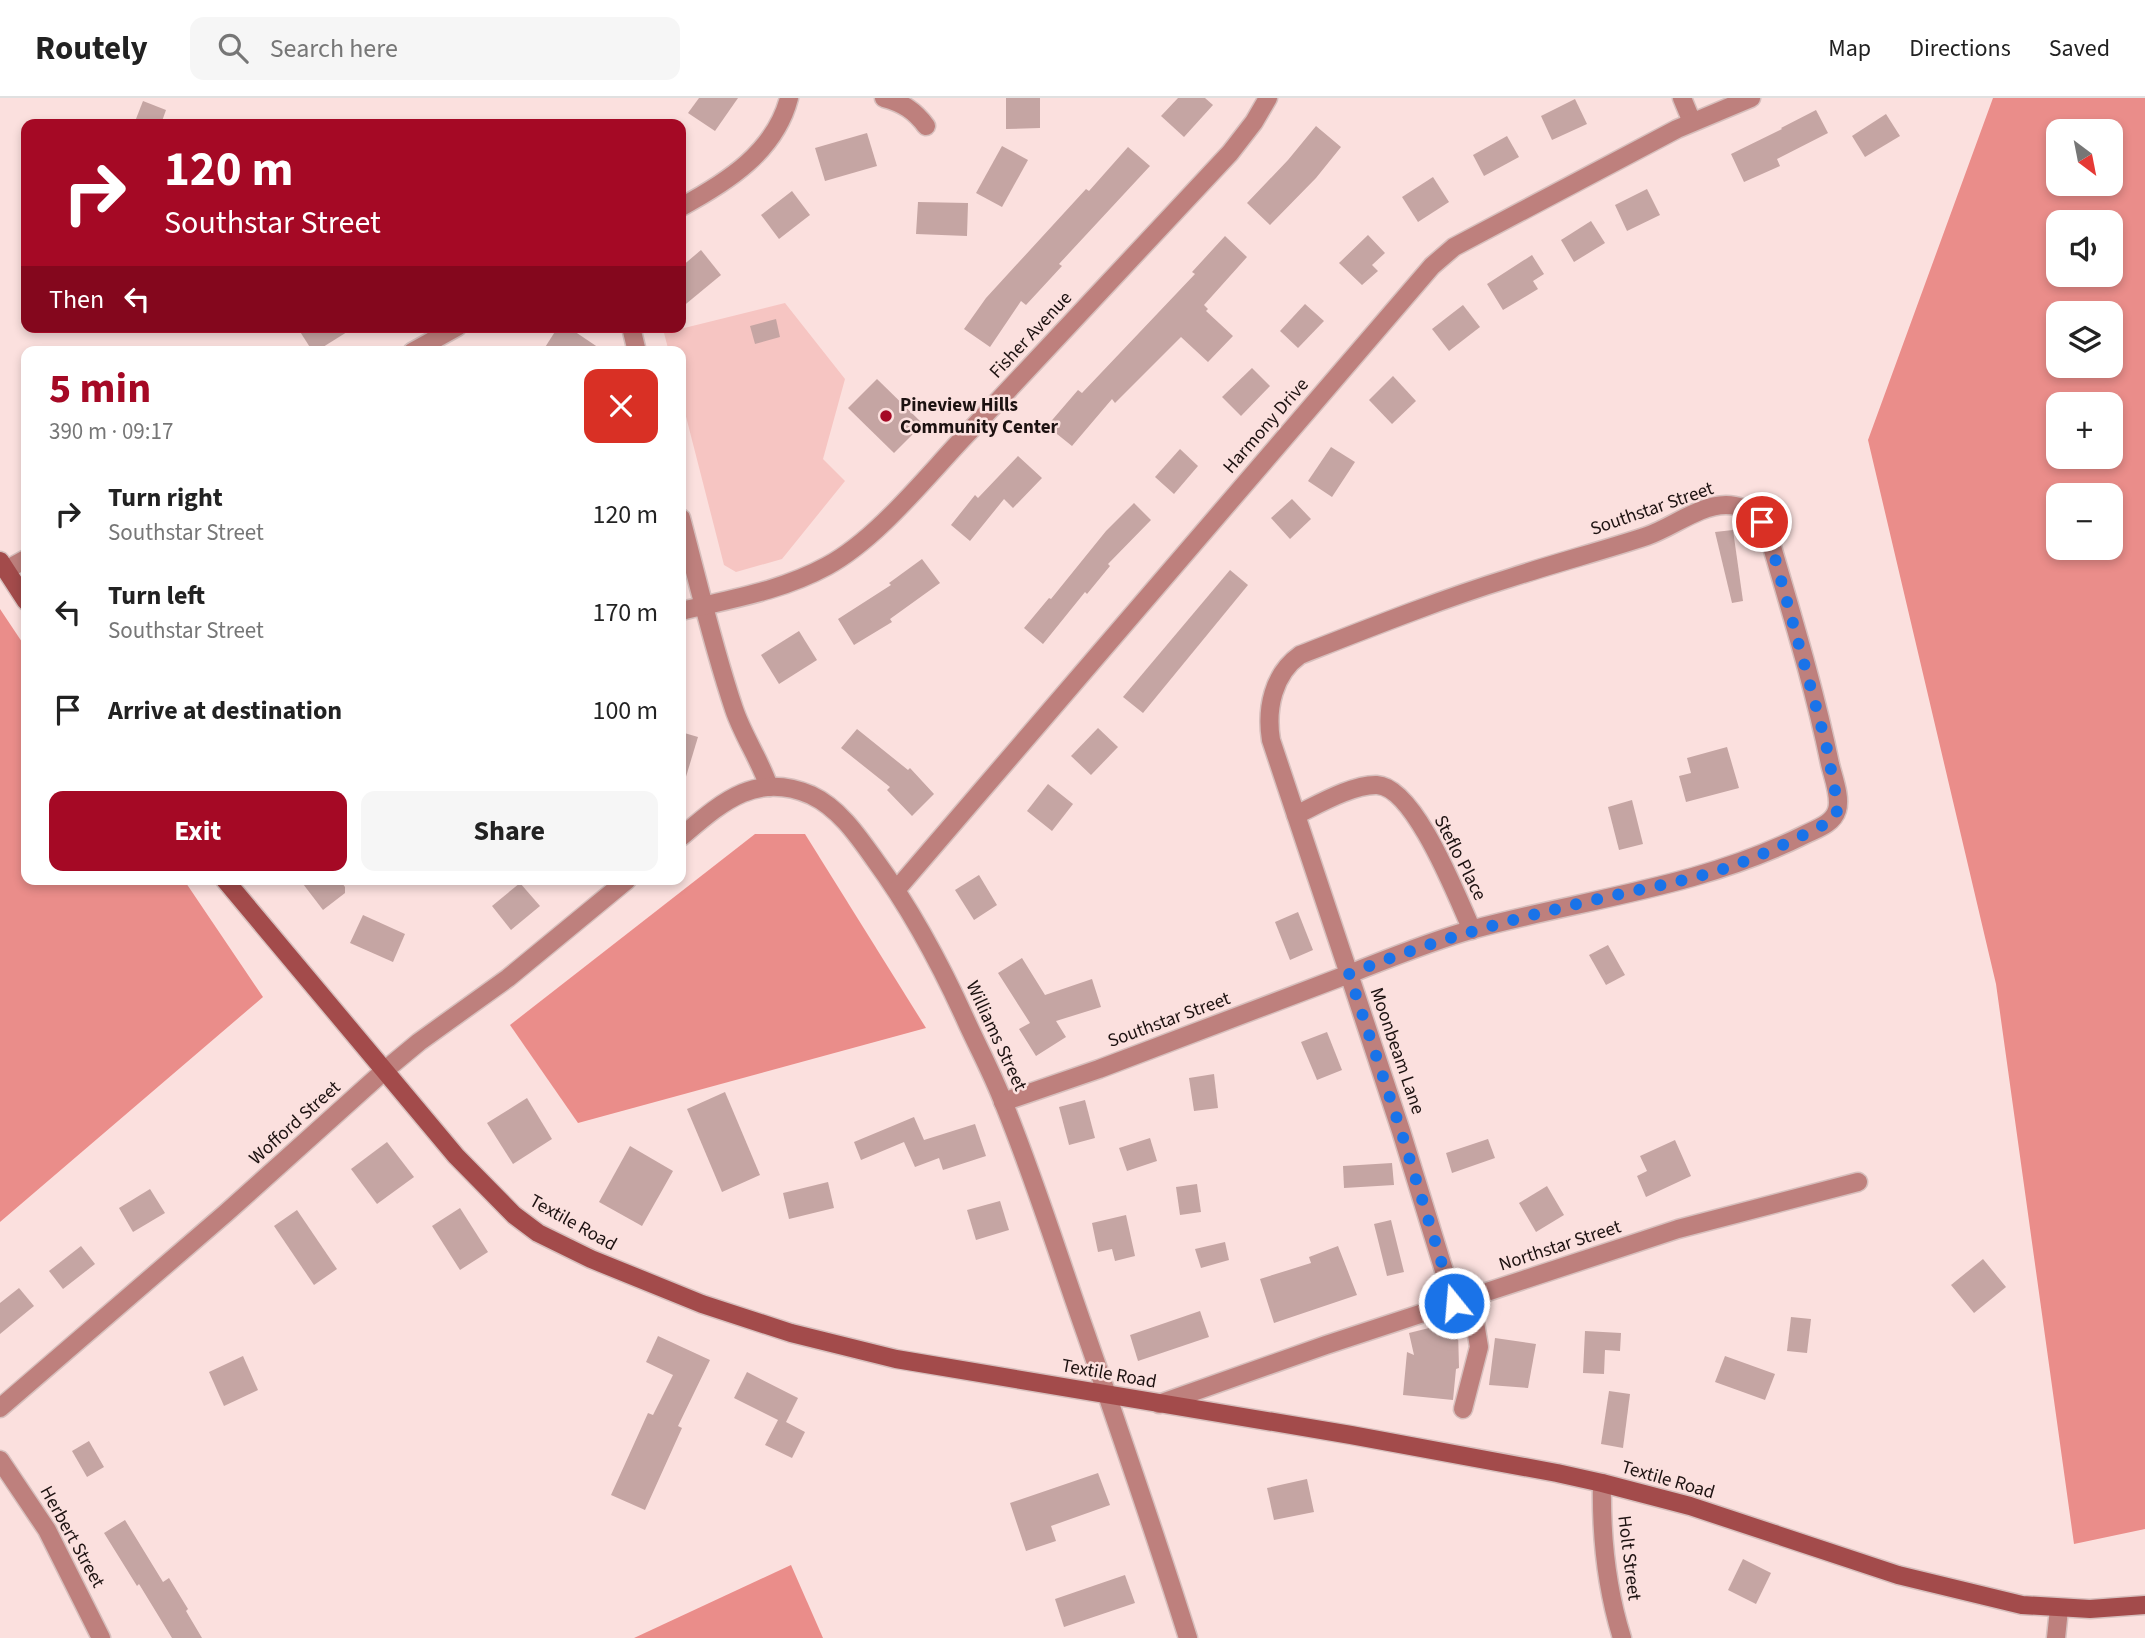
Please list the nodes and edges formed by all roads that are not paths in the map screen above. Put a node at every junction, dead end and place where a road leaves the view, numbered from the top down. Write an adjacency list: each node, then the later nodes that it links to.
1 (789, 98): 8 (street)
2 (884, 98): 7 (street)
3 (1268, 98): 15 (street, Fisher Avenue)
4 (1682, 98): 6 (street)
5 (1751, 98): 6 (street, Harmony Drive)
6 (1692, 122): 22 (street, Harmony Drive)
7 (926, 126)
8 (686, 204)
9 (446, 333): 10 (street)
10 (423, 346)
11 (686, 537): 15 (street)
12 (21, 561): 13 (street)
13 (3, 566): 14 (street)
14 (21, 593)
15 (704, 605): 16 (street, Fisher Avenue); 17 (street)
16 (686, 610)
17 (769, 787): 19 (street); 22 (street, Williams Street)
18 (1296, 815): 23 (street, Steflo Place); 23 (street, Southstar Street); 24 (street, Southstar Street)
19 (686, 833)
20 (229, 885): 25 (street, Textile Road)
21 (621, 885): 25 (street, Wofford Street)
22 (897, 889): 26 (street, Williams Street)
23 (1472, 930): 24 (street, Southstar Street)
24 (1349, 974): 26 (street, Southstar Street); 28 (street, Moonbeam Lane)
25 (384, 1071): 29 (street, Textile Road); 31 (street, Wofford Street)
26 (1003, 1102): 29 (street, Williams Street)
27 (1858, 1182): 28 (street, Northstar Street)
28 (1462, 1300): 30 (street, Northstar Street); 32 (street, Moonbeam Lane)
29 (1107, 1395): 30 (street, Textile Road); 38 (street, Williams Street)
30 (1159, 1404): 34 (street, Textile Road)
31 (0, 1408)
32 (1464, 1409)
33 (0, 1460): 37 (street, Herbert Street)
34 (1602, 1483): 36 (street, Textile Road); 39 (street, Holt Street)
35 (2145, 1605): 36 (street, Textile Road)
36 (2059, 1609): 40 (street)
37 (102, 1638)
38 (1188, 1638)
39 (1622, 1638)
40 (2056, 1638)

